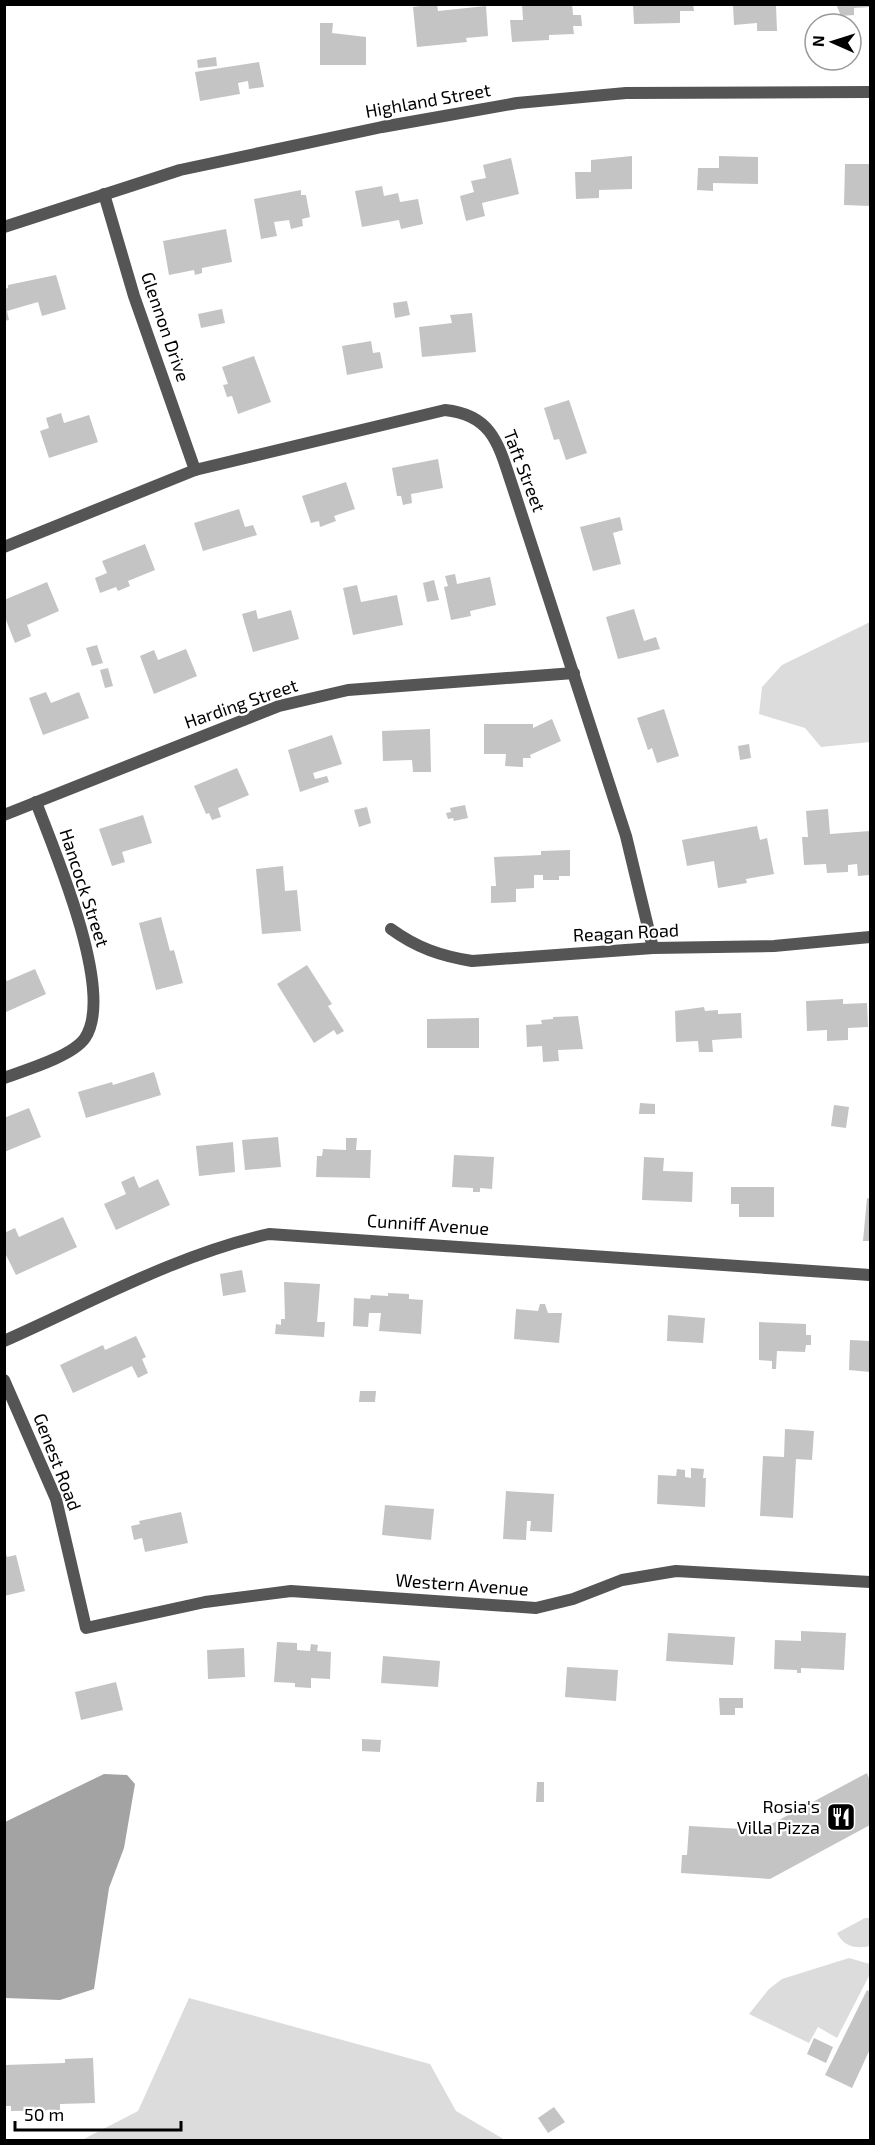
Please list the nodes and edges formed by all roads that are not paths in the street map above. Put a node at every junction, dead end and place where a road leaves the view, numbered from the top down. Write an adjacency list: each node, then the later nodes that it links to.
1 (870, 92): 2 (street, Highland Street)
2 (104, 194): 3 (street, Highland Street); 4 (street, Glennon Drive)
3 (4, 227)
4 (195, 470): 5 (street, Taft Street); 6 (street, Taft Street)
5 (4, 547)
6 (574, 674): 7 (street, Harding Street); 11 (street, Taft Street)
7 (36, 802): 8 (street, Harding Street); 12 (street, Hancock Street)
8 (4, 815)
9 (391, 929): 11 (street, Reagan Road)
10 (870, 937): 11 (street, Reagan Road)
11 (653, 948)
12 (4, 1078)
13 (870, 1275): 14 (street, Cunniff Avenue)
14 (4, 1341)
15 (4, 1380): 17 (street, Genest Road)
16 (870, 1582): 17 (street, Western Avenue)
17 (86, 1628)

